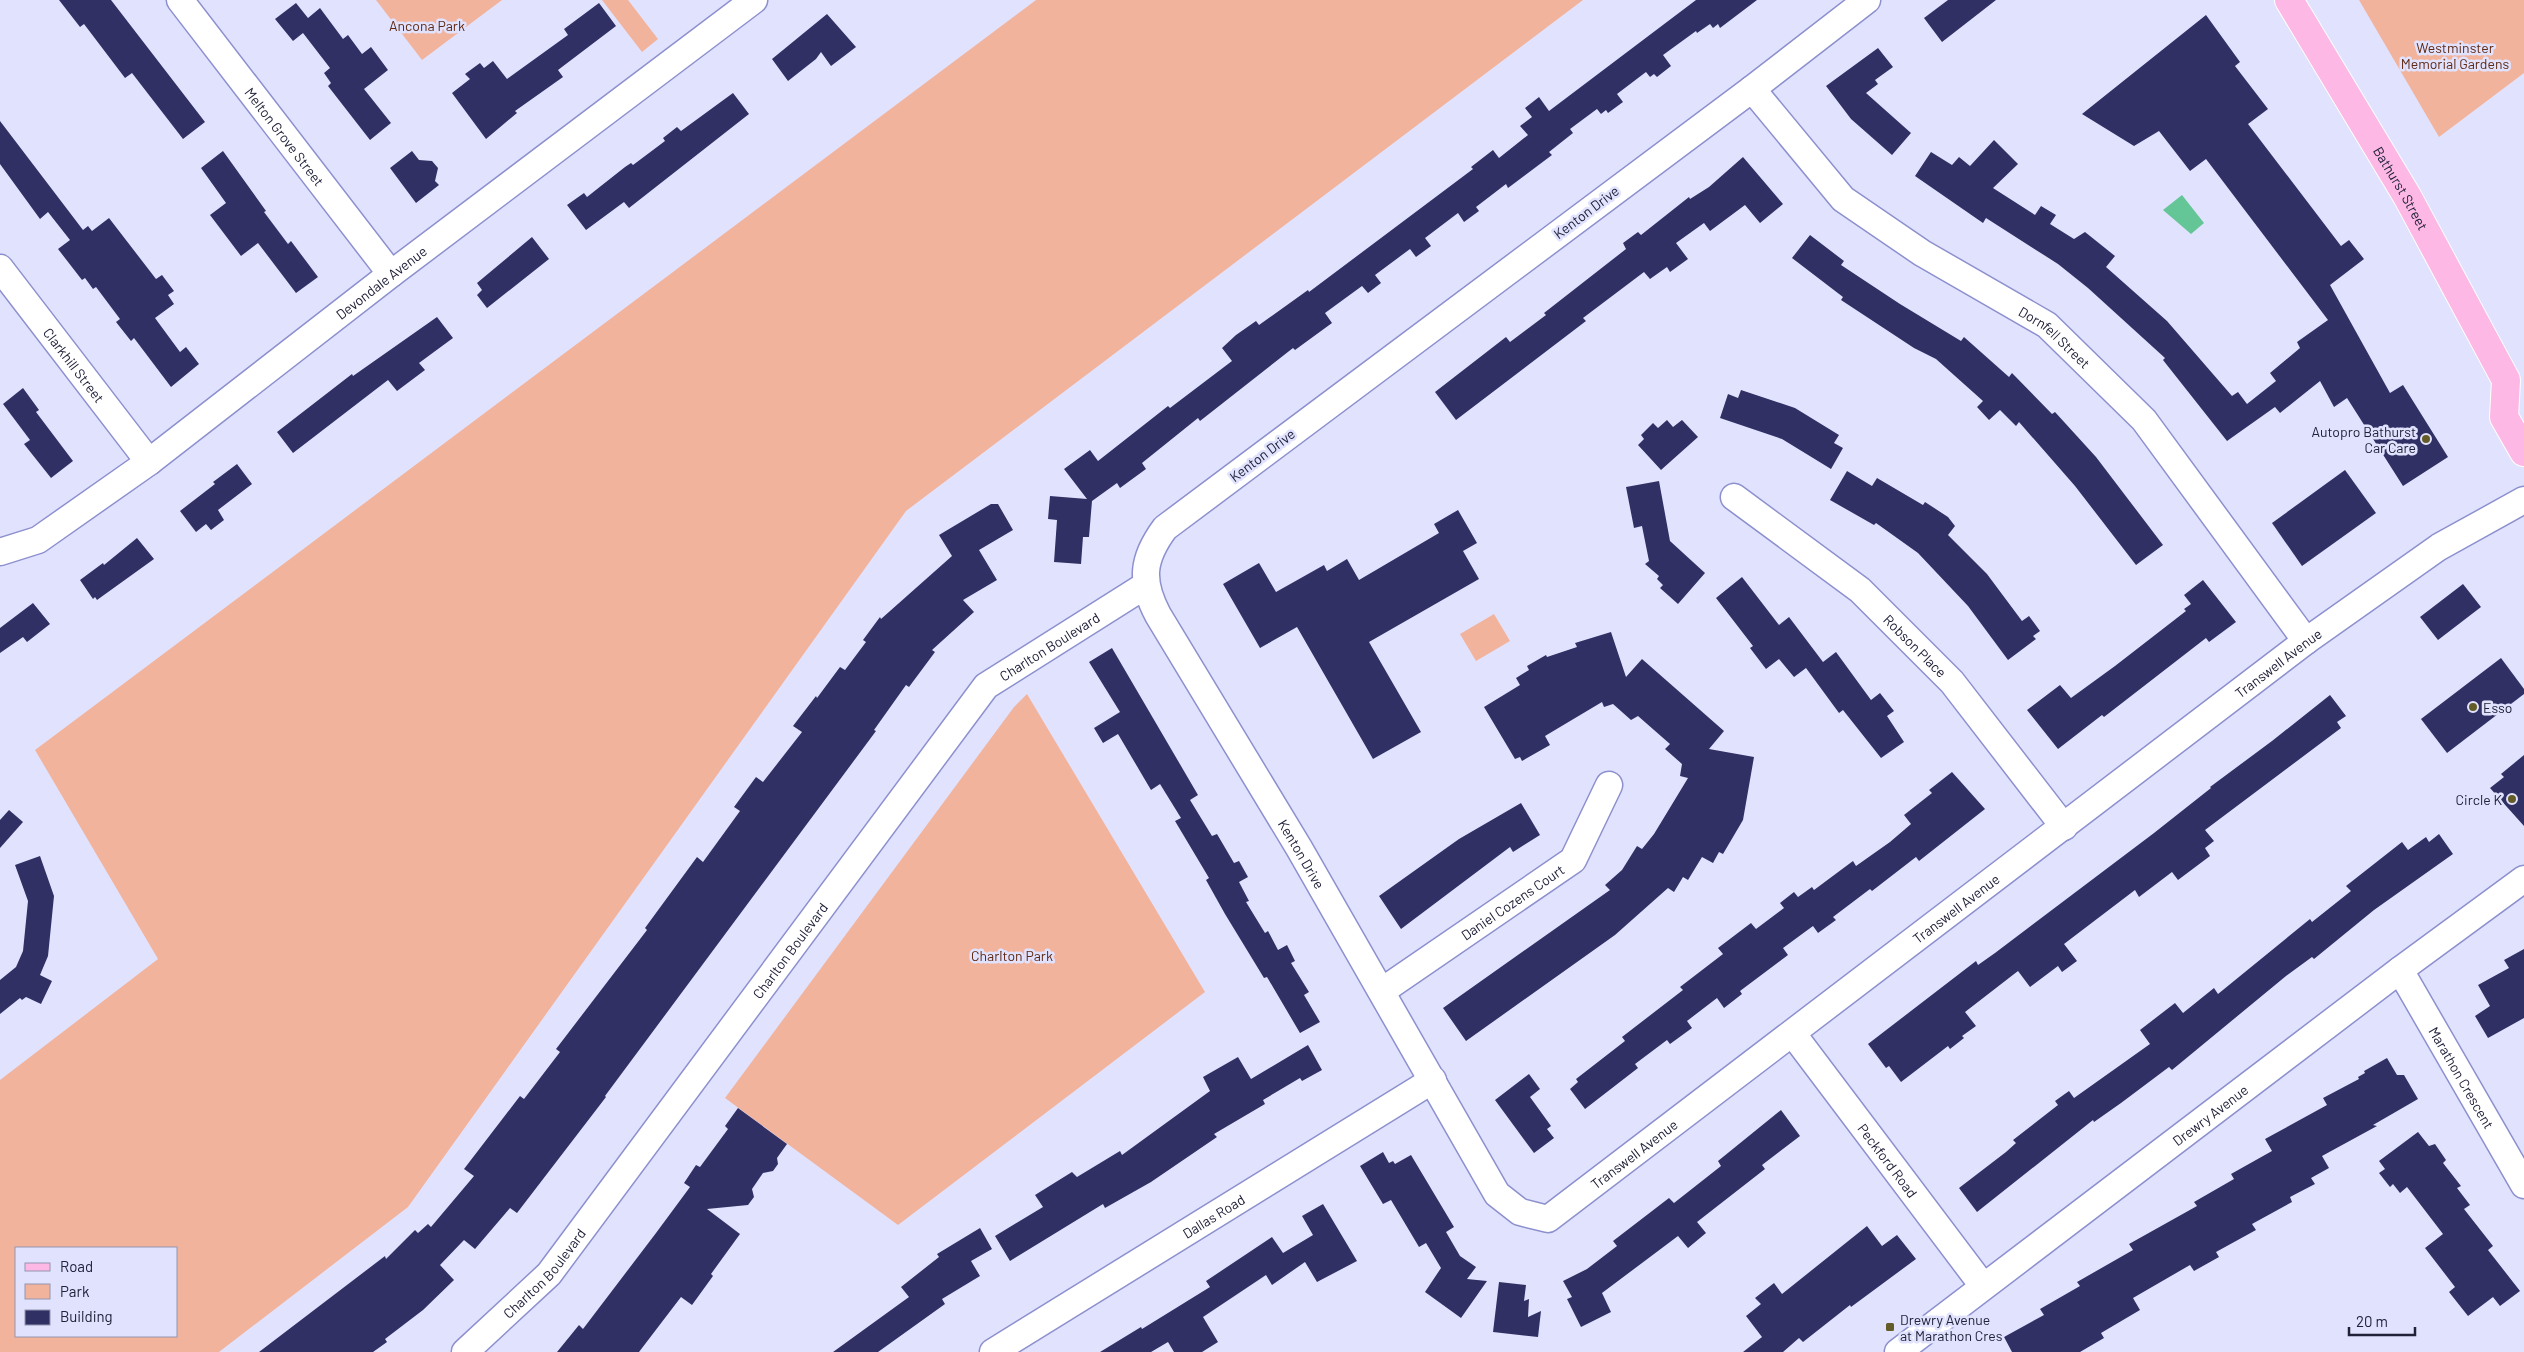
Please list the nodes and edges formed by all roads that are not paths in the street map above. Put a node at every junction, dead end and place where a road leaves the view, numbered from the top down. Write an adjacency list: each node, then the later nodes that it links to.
1 (180, 0): 7 (street, Melton Grove Street)
2 (754, 0): 7 (street, Devondale Avenue)
3 (1867, 0): 5 (street, Kenton Drive)
4 (2289, 0): 8 (main road, Bathurst Street)
5 (1752, 89): 14 (street, Kenton Drive); 15 (street, Dornfell Street)
6 (0, 268): 10 (street, Clarkhill Street)
7 (391, 274): 10 (street, Devondale Avenue)
8 (2515, 385): 9 (main road, Bathurst Street)
9 (2524, 452)
10 (149, 462): 13 (street, Devondale Avenue)
11 (1734, 496): 17 (street, Robson Place)
12 (2524, 500): 15 (street, Transwell Avenue)
13 (0, 552)
14 (1146, 586): 20 (street, Kenton Drive); 25 (street, Charlton Boulevard)
15 (2306, 641): 17 (street, Transwell Avenue)
16 (1609, 785): 20 (street, Daniel Cozens Court)
17 (2064, 828): 21 (street, Transwell Avenue)
18 (2524, 879): 19 (street, Drewry Avenue)
19 (2400, 970): 23 (street, Marathon Crescent); 24 (street, Drewry Avenue)
20 (1382, 991): 22 (street, Kenton Drive)
21 (1793, 1034): 22 (street, Transwell Avenue); 24 (street, Peckford Road)
22 (1433, 1080): 26 (street, Dallas Road)
23 (2524, 1184)
24 (1983, 1286): 27 (street, Drewry Avenue)
25 (465, 1352)
26 (993, 1352)
27 (1898, 1352)

